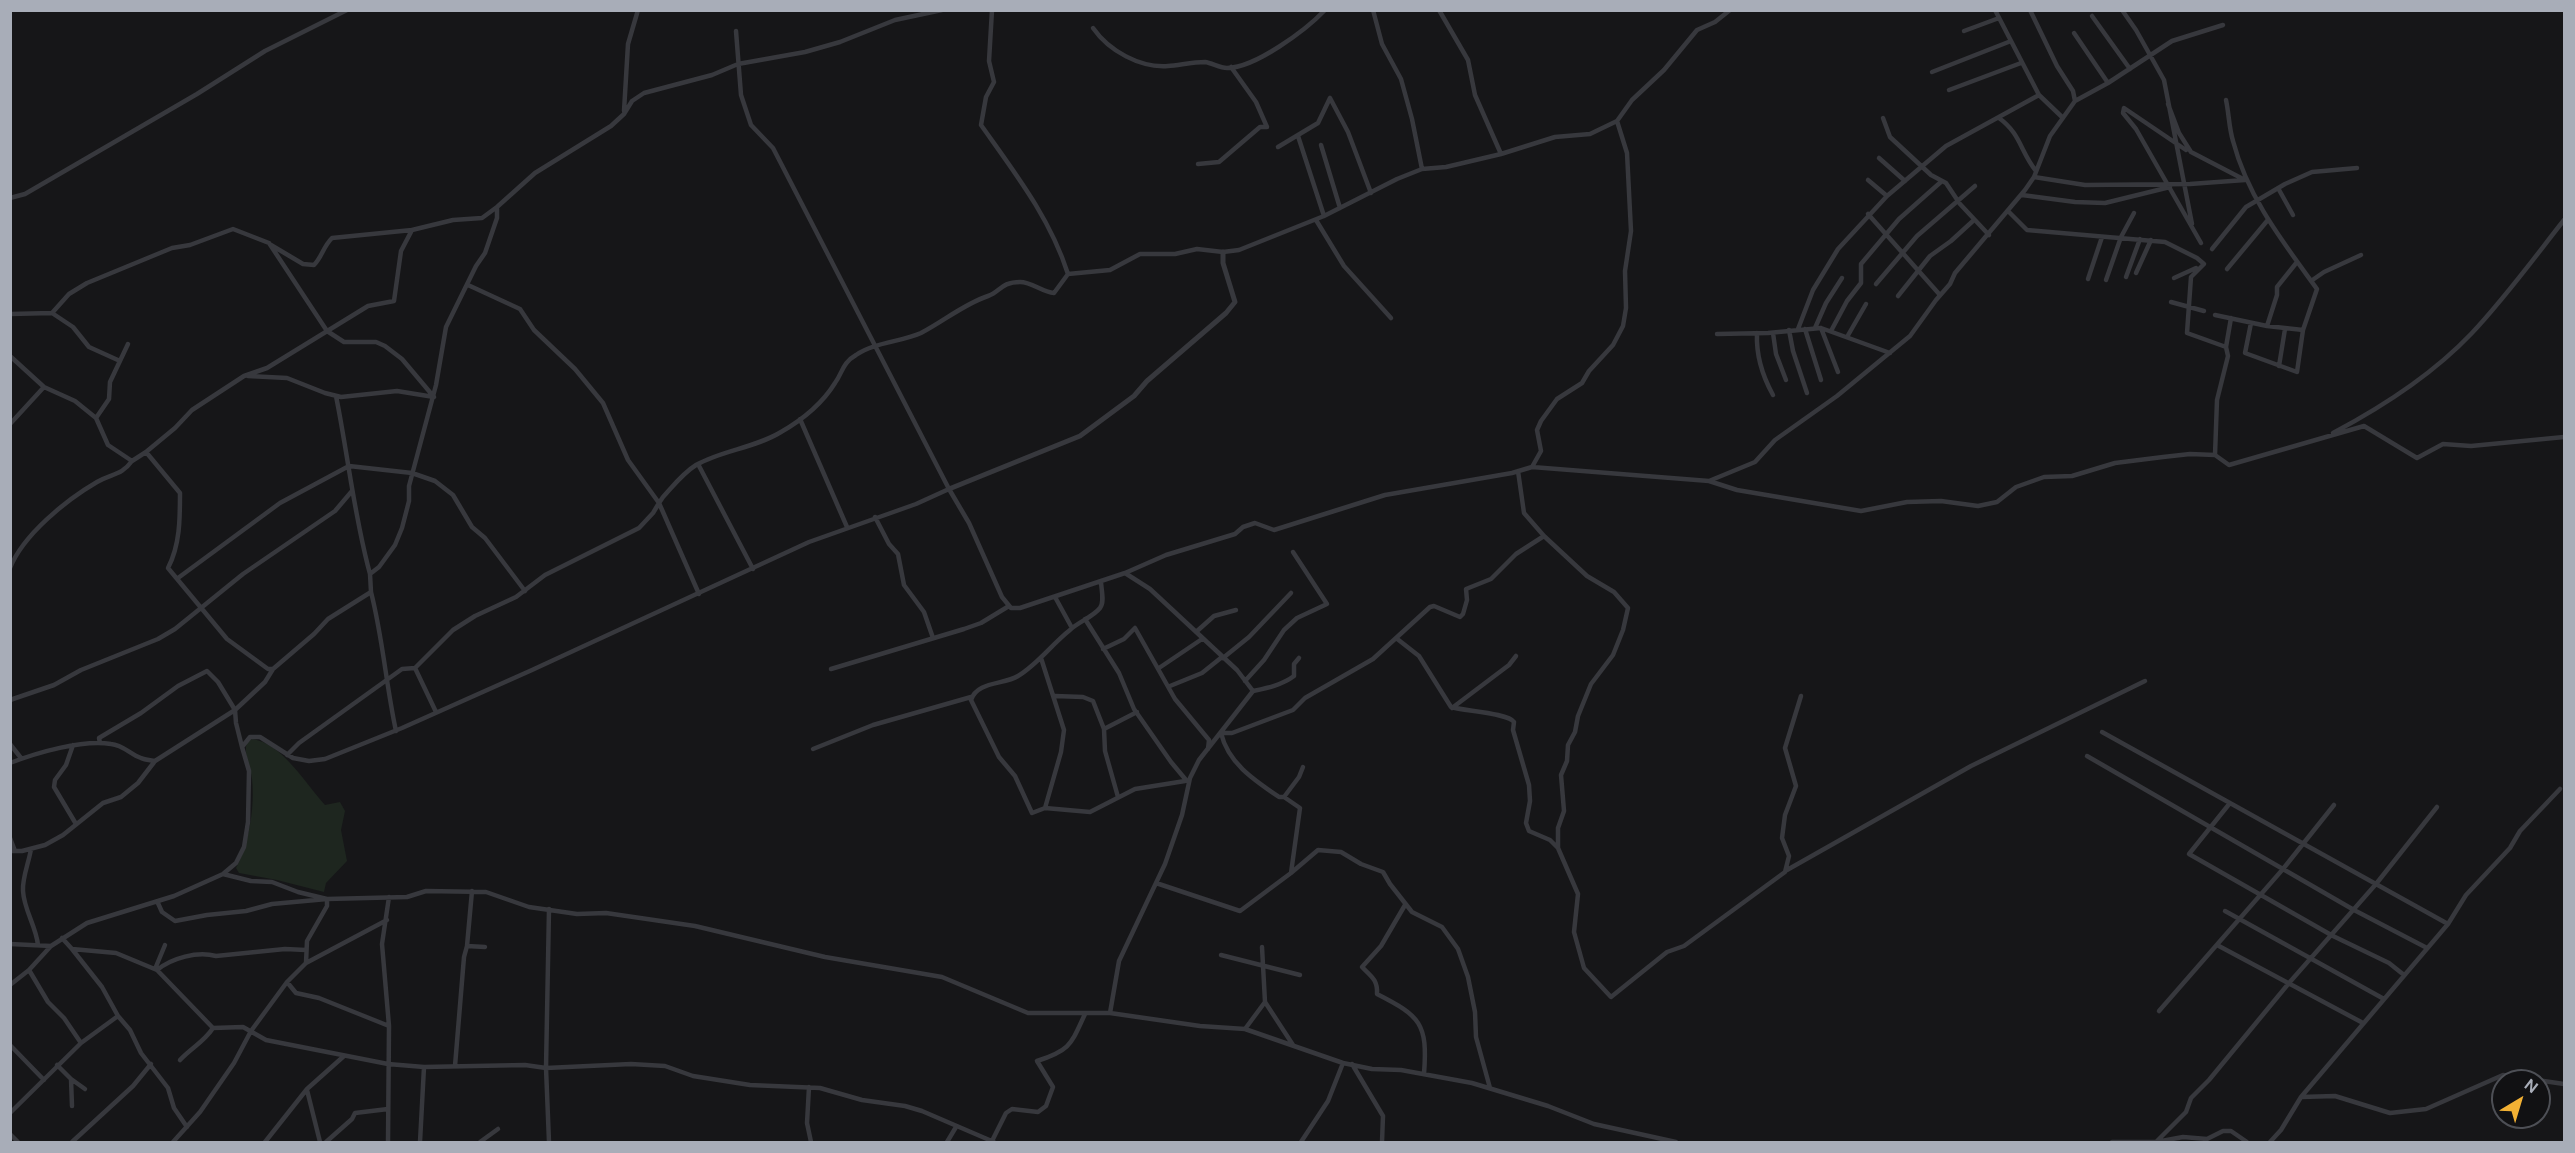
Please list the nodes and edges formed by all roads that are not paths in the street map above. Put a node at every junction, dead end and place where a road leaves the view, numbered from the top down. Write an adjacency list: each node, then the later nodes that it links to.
1 (346, 10): 60 (street)
2 (639, 10): 32 (street)
3 (942, 10): 22 (street)
4 (992, 10): 93 (street)
5 (1324, 10): 23 (street)
6 (1373, 10): 47 (street)
7 (1439, 10): 42 (street)
8 (1730, 10): 36 (street)
9 (1995, 10): 13 (street)
10 (2030, 10): 30 (street)
11 (2122, 10): 20 (street)
12 (2092, 16): 24 (street)
13 (1999, 18): 17 (street); 19 (street)
14 (2223, 25): 20 (street)
15 (1094, 28): 23 (street)
16 (736, 31): 22 (street)
17 (1964, 31)
18 (2074, 33): 26 (street)
19 (2011, 41): 21 (street); 25 (street)
20 (2151, 55): 24 (street); 31 (street)
21 (2021, 63): 27 (street); 28 (street)
22 (738, 64): 32 (street); 128 (street)
23 (1231, 67): 44 (street)
24 (2130, 69): 26 (street)
25 (1932, 72)
26 (2108, 83): 30 (street)
27 (1949, 90)
28 (2039, 95): 33 (street); 35 (street)
29 (2226, 100): 50 (street)
30 (2074, 101): 33 (street)
31 (2168, 105): 38 (street); 41 (street)
32 (624, 114): 63 (street)
33 (2062, 117): 48 (street)
34 (1884, 118): 45 (street)
35 (1999, 118): 45 (street); 48 (street)
36 (1617, 122): 42 (street); 153 (street)
37 (1298, 136): 40 (street); 57 (street); 69 (street)
38 (2175, 143): 41 (street); 53 (street); 55 (street)
39 (1321, 145): 64 (street)
40 (1278, 147)
41 (2191, 152): 50 (street)
42 (1501, 154): 47 (street)
43 (1879, 159): 51 (street)
44 (1198, 164)
45 (1921, 166): 51 (street); 52 (street)
46 (2357, 168): 56 (street)
47 (1422, 169): 57 (street)
48 (2035, 174): 55 (street); 58 (street)
49 (1868, 180): 59 (street)
50 (2245, 180): 53 (street); 61 (street)
51 (1905, 181): 59 (street)
52 (1942, 181): 62 (street); 76 (street)
53 (2184, 184): 55 (street); 75 (street)
54 (1975, 186): 62 (street)
55 (2167, 186): 58 (street); 75 (street)
56 (2278, 188): 61 (street); 68 (street)
57 (1371, 192): 64 (street)
58 (2022, 195): 65 (street)
59 (1887, 196): 67 (street)
60 (10, 198)
61 (2256, 200): 73 (street); 84 (street)
62 (1959, 201): 71 (street); 86 (street)
63 (497, 207): 74 (street); 101 (street)
64 (1340, 208): 69 (street)
65 (2009, 212): 77 (street); 78 (street)
66 (2134, 213): 79 (street)
67 (1868, 214): 76 (street); 117 (street)
68 (2293, 215)
69 (1324, 216): 70 (street)
70 (1316, 220): 85 (street); 111 (street)
71 (1974, 220): 77 (street); 91 (street)
72 (2565, 220): 147 (street)
73 (2267, 221): 88 (street); 90 (street)
74 (412, 230): 82 (street); 121 (street)
75 (2194, 230): 83 (street)
76 (1884, 234): 86 (street); 122 (street)
77 (1989, 235): 102 (street)
78 (2102, 237): 79 (street); 97 (street)
79 (2121, 237): 80 (street); 98 (street)
80 (2140, 239): 81 (street); 94 (street)
81 (2151, 240): 89 (street); 92 (street)
82 (269, 243): 109 (street); 121 (street)
83 (2201, 243)
84 (2212, 249)
85 (1223, 252): 93 (street); 157 (street)
86 (1901, 253): 91 (street); 100 (street)
87 (2361, 255): 99 (street)
88 (2297, 262): 99 (street); 114 (street)
89 (2200, 267): 96 (street); 106 (street)
90 (2227, 269)
91 (1918, 272): 102 (street); 103 (street)
92 (2136, 273)
93 (1068, 274): 128 (street)
94 (2126, 277)
95 (1842, 278): 116 (street)
96 (2174, 278)
97 (2088, 279)
98 (2106, 280)
99 (2311, 281): 120 (street)
100 (1876, 284)
101 (468, 285): 142 (street); 159 (street)
102 (1940, 295): 130 (street)
103 (1899, 296)
104 (2171, 302): 106 (street)
105 (1866, 304): 126 (street)
106 (2189, 308): 107 (street); 129 (street)
107 (2204, 311)
108 (10, 314): 109 (street)
109 (52, 314): 132 (street)
110 (2215, 315): 112 (street)
111 (1391, 318)
112 (2231, 318): 113 (street); 129 (street)
113 (2251, 323): 114 (street); 133 (street)
114 (2267, 326): 118 (street)
115 (1805, 328): 116 (street); 117 (street); 137 (street)
116 (1818, 328): 122 (street); 134 (street)
117 (1798, 329): 119 (street)
118 (2285, 329): 120 (street); 133 (street)
119 (1789, 330): 125 (street); 139 (street)
120 (2303, 330): 133 (street)
121 (327, 331): 135 (street); 142 (street)
122 (1831, 331): 126 (street)
123 (1717, 333): 124 (street)
124 (1757, 333): 125 (street); 140 (street)
125 (1773, 333): 136 (street)
126 (1847, 337): 130 (street)
127 (128, 344): 132 (street)
128 (876, 346): 144 (street); 157 (street)
129 (2226, 346): 149 (street)
130 (1890, 353): 156 (street)
131 (10, 356): 138 (street)
132 (120, 361): 143 (street)
133 (2279, 366)
134 (1838, 372)
135 (244, 376): 141 (street); 148 (street)
136 (1786, 380)
137 (1821, 380)
138 (44, 387): 143 (street); 145 (street)
139 (1807, 393)
140 (1773, 395)
141 (336, 396): 142 (street); 152 (street)
142 (434, 397): 155 (street)
143 (96, 418): 150 (street)
144 (800, 419): 151 (street); 161 (street)
145 (10, 424)
146 (2565, 437): 147 (street)
147 (2322, 438): 149 (street)
148 (146, 452): 150 (street); 169 (street)
149 (2216, 455): 156 (street)
150 (132, 461): 164 (street)
151 (698, 464): 159 (street); 166 (street)
152 (349, 466): 155 (street); 158 (street); 169 (street)
153 (1532, 467): 154 (street); 156 (street)
154 (1518, 471): 162 (street); 167 (street)
155 (412, 473): 168 (street); 171 (street)
156 (1709, 481)
157 (949, 489): 160 (street); 176 (street)
158 (352, 491): 168 (street); 177 (street)
159 (659, 503): 171 (street); 174 (street)
160 (875, 517): 161 (street); 182 (street)
161 (847, 527): 166 (street)
162 (1544, 536): 183 (street); 235 (street)
163 (1293, 552): 195 (street)
164 (12, 561): 165 (street)
165 (10, 568)
166 (753, 569): 174 (street)
167 (1125, 573): 170 (street); 181 (street)
168 (370, 574): 172 (street)
169 (178, 578): 177 (street)
170 (1101, 581): 175 (street); 179 (street)
171 (525, 591): 190 (street)
172 (371, 592): 191 (street); 194 (street)
173 (1291, 593): 187 (street)
174 (699, 594): 205 (street)
175 (1055, 597): 176 (street); 180 (street)
176 (1009, 606): 182 (street)
177 (201, 607): 191 (street); 202 (street)
178 (1236, 610): 181 (street)
179 (1085, 619): 180 (street); 185 (street)
180 (1072, 628): 188 (street)
181 (1196, 632): 184 (street)
182 (933, 638): 192 (street)
183 (1396, 638): 203 (street); 210 (street)
184 (1203, 639): 187 (street); 193 (street)
185 (1103, 649): 193 (street); 206 (street)
186 (1516, 656): 203 (street)
187 (1222, 657): 195 (street); 197 (street)
188 (1041, 658): 199 (street); 201 (street)
189 (1299, 658): 198 (street)
190 (415, 668): 194 (street); 205 (street)
191 (273, 669): 204 (street)
192 (831, 669)
193 (1159, 669): 197 (street)
194 (386, 681): 208 (street); 217 (street)
195 (1245, 681): 198 (street)
196 (2145, 681): 239 (street)
197 (1170, 686): 216 (street)
198 (1253, 691): 210 (street)
199 (1055, 696): 207 (street); 230 (street)
200 (1802, 696): 239 (street)
201 (971, 697): 215 (street); 230 (street)
202 (10, 700)
203 (1452, 708): 235 (street)
204 (235, 710): 211 (street); 214 (street); 220 (street)
205 (436, 712): 208 (street)
206 (1137, 712): 207 (street); 223 (street)
207 (1104, 729): 225 (street)
208 (396, 731): 217 (street)
209 (2102, 732): 227 (street)
210 (1221, 733): 216 (street); 226 (street)
211 (100, 743): 213 (street); 220 (street)
212 (10, 744): 219 (street)
213 (73, 745): 219 (street); 231 (street)
214 (242, 747): 217 (street); 241 (street)
215 (813, 749)
216 (1208, 749): 223 (street)
217 (287, 755)
218 (2087, 756): 232 (street)
219 (21, 758): 221 (street)
220 (155, 761): 231 (street)
221 (10, 763)
222 (1303, 767): 226 (street)
223 (1188, 779): 225 (street); 242 (street)
224 (2560, 789): 255 (street)
225 (1118, 797): 230 (street)
226 (1284, 797): 240 (street)
227 (2230, 803): 232 (street); 234 (street)
228 (2334, 805): 234 (street)
229 (2437, 807): 243 (street)
230 (1045, 808)
231 (76, 824): 236 (street)
232 (2210, 827): 238 (street); 245 (street)
233 (10, 838): 237 (street)
234 (2304, 843): 238 (street); 243 (street)
235 (1558, 848): 239 (street)
236 (31, 849): 237 (street); 259 (street)
237 (13, 851)
238 (2283, 869): 245 (street); 251 (street)
239 (1785, 872)
240 (1291, 873): 242 (street); 249 (street)
241 (223, 874): 247 (street); 248 (street)
242 (1156, 883): 284 (street)
243 (2376, 884): 251 (street); 255 (street)
244 (472, 891): 246 (street); 250 (street); 263 (street)
245 (2261, 895): 254 (street); 256 (street)
246 (389, 897): 247 (street); 253 (street)
247 (327, 899): 248 (street); 268 (street)
248 (157, 901): 257 (street)
249 (1405, 904): 304 (street); 309 (street)
250 (549, 909): 283 (street); 303 (street)
251 (2354, 910): 256 (street); 266 (street)
252 (2225, 911): 254 (street)
253 (387, 920): 271 (street); 287 (street)
254 (2240, 920): 261 (street); 270 (street)
255 (2448, 924): 266 (street)
256 (2332, 936): 270 (street); 276 (street)
257 (62, 938): 262 (street); 267 (street)
258 (10, 944): 259 (street)
259 (38, 945): 262 (street)
260 (165, 945): 274 (street)
261 (2217, 945): 278 (street); 282 (street)
262 (51, 946): 273 (street)
263 (467, 946): 264 (street); 301 (street)
264 (484, 947)
265 (1262, 947): 272 (street)
266 (2427, 948): 276 (street)
267 (72, 949): 274 (street); 285 (street)
268 (306, 950): 271 (street); 274 (street)
269 (1221, 955): 272 (street)
270 (2311, 960): 278 (street); 280 (street)
271 (306, 963): 277 (street)
272 (1263, 966): 275 (street); 281 (street)
273 (29, 970): 279 (street); 291 (street)
274 (156, 970): 288 (street)
275 (1300, 975)
276 (2404, 975): 280 (street)
277 (287, 982): 287 (street); 290 (street)
278 (2289, 983): 286 (street); 321 (street)
279 (10, 985)
280 (2384, 999): 286 (street)
281 (1265, 1002): 289 (street); 293 (street)
282 (2159, 1011)
283 (1085, 1014): 284 (street); 320 (street)
284 (1110, 1014): 289 (street)
285 (118, 1016): 291 (street); 297 (street)
286 (2363, 1023): 312 (street)
287 (389, 1026): 298 (street)
288 (213, 1028): 290 (street); 295 (street)
289 (1245, 1029): 293 (street)
290 (251, 1031): 294 (street); 317 (street)
291 (81, 1043): 300 (street)
292 (10, 1045): 306 (street)
293 (1293, 1046): 296 (street)
294 (344, 1056): 298 (street); 311 (street)
295 (180, 1060)
296 (1343, 1063): 299 (street); 334 (street)
297 (151, 1064): 317 (street); 323 (street)
298 (388, 1064): 302 (street); 314 (street)
299 (1352, 1064): 304 (street); 335 (street)
300 (57, 1065): 305 (street); 306 (street)
301 (455, 1066): 302 (street); 303 (street)
302 (424, 1067): 329 (street)
303 (546, 1068): 308 (street); 331 (street)
304 (1424, 1074): 309 (street)
305 (71, 1079): 310 (street); 313 (street)
306 (44, 1080): 315 (street)
307 (2565, 1084): 312 (street)
308 (809, 1087): 316 (street); 332 (street)
309 (1490, 1088): 336 (street)
310 (85, 1089)
311 (307, 1089): 325 (street); 326 (street)
312 (2301, 1097): 339 (street)
313 (72, 1106)
314 (388, 1109): 327 (street); 328 (street)
315 (10, 1113)
316 (956, 1126): 320 (street); 333 (street)
317 (186, 1127): 324 (street)
318 (498, 1129): 330 (street)
319 (10, 1134): 322 (street)
320 (993, 1142)
321 (2156, 1142): 337 (street); 338 (street)
322 (18, 1143)
323 (72, 1143)
324 (173, 1143)
325 (265, 1143)
326 (320, 1143)
327 (326, 1143)
328 (388, 1143)
329 (420, 1143)
330 (480, 1143)
331 (549, 1143)
332 (811, 1143)
333 (947, 1143)
334 (1301, 1143)
335 (1382, 1143)
336 (1676, 1143)
337 (2112, 1143)
338 (2247, 1143)
339 (2270, 1143)

